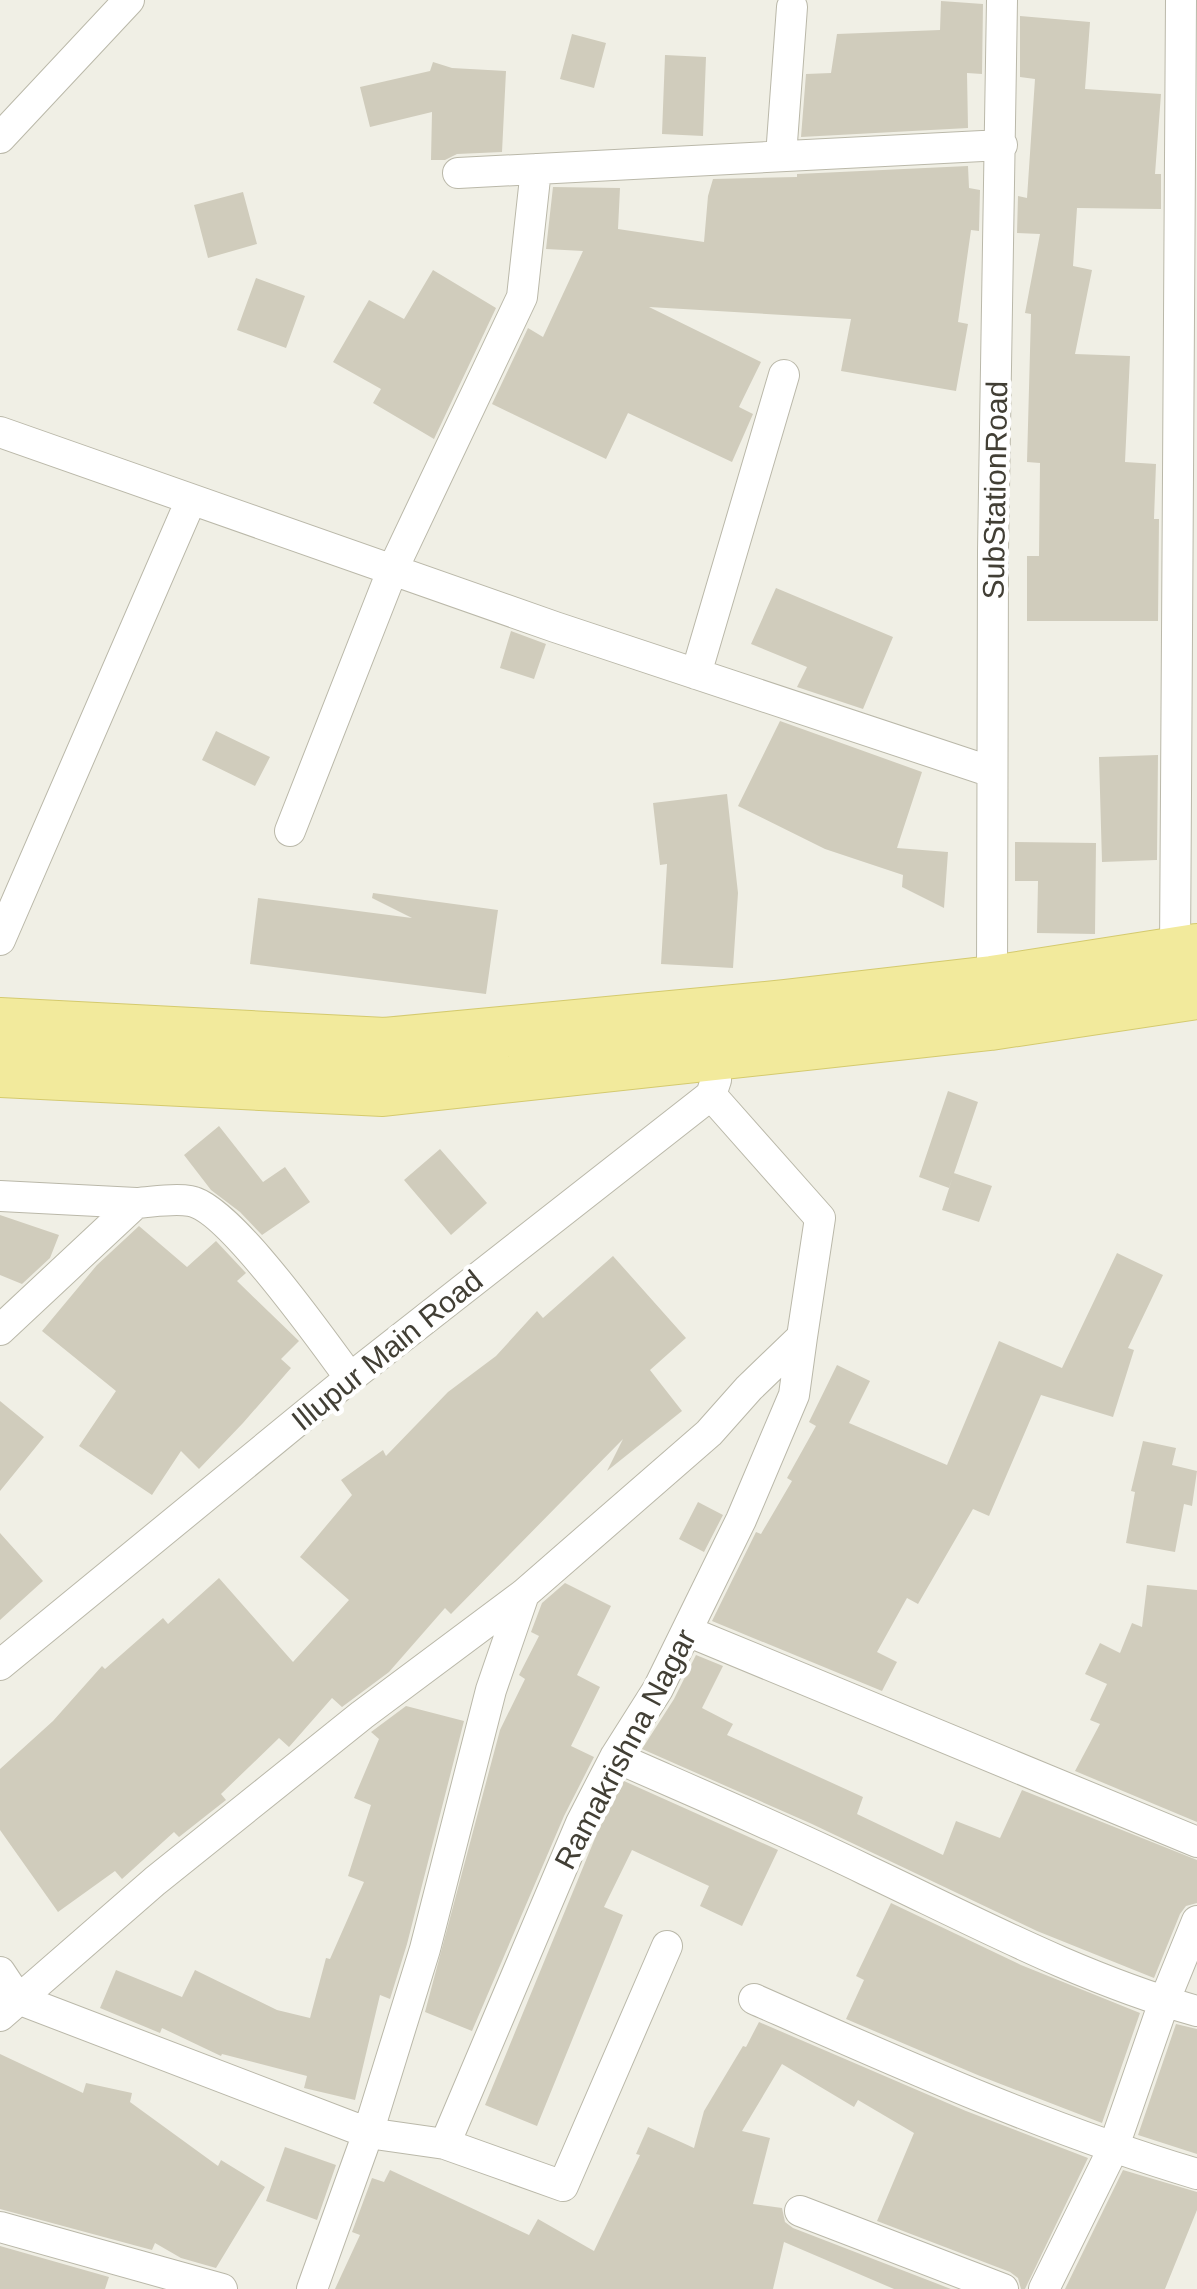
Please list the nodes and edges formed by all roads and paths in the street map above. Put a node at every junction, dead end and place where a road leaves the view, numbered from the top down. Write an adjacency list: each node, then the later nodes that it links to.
1 (129, 0): 6 (street)
2 (1002, 0): 7 (street, SubStationRoad)
3 (1182, 0): 5 (street)
4 (792, 7): 8 (street)
5 (1189, 84): 19 (street)
6 (0, 138)
7 (1002, 145): 8 (street); 16 (street, SubStationRoad)
8 (780, 156): 9 (street)
9 (536, 170): 10 (street); 14 (street)
10 (458, 173)
11 (784, 375): 15 (street)
12 (0, 432): 13 (street)
13 (191, 500): 14 (street); 18 (street)
14 (392, 571): 15 (street); 17 (street)
15 (696, 674): 16 (street)
16 (992, 772): 20 (street, SubStationRoad)
17 (290, 831)
18 (0, 940)
19 (1190, 965): 20 (main road); 22 (main road)
20 (992, 981): 22 (main road)
21 (0, 1024): 22 (main road)
22 (720, 1053): 23 (main road); 27 (street, Ramakrishna Nagar); 28 (street, Illupur Main Road)
23 (0, 1072)
24 (0, 1196): 25 (street)
25 (136, 1203): 26 (street); 28 (street)
26 (0, 1330)
27 (802, 1337): 29 (street); 30 (street, Ramakrishna Nagar)
28 (350, 1378): 31 (street, Illupur Main Road)
29 (524, 1594): 39 (street); 41 (street)
30 (686, 1631): 32 (street, Ramakrishna Nagar); 33 (street)
31 (0, 1666)
32 (615, 1757): 38 (street); 42 (street, Ramakrishna Nagar)
33 (1197, 1842)
34 (1197, 1920): 38 (street)
35 (667, 1946): 42 (street)
36 (0, 1972): 39 (street)
37 (754, 1999): 43 (street)
38 (1164, 2002): 40 (street); 43 (street)
39 (9, 2008): 41 (street)
40 (1197, 2011)
41 (368, 2132): 42 (street); 48 (street)
42 (445, 2144)
43 (1113, 2149): 44 (street); 50 (street)
44 (1197, 2174)
45 (800, 2211): 49 (street)
46 (0, 2227): 47 (street)
47 (222, 2289)
48 (312, 2289)
49 (1003, 2289)
50 (1044, 2289)

